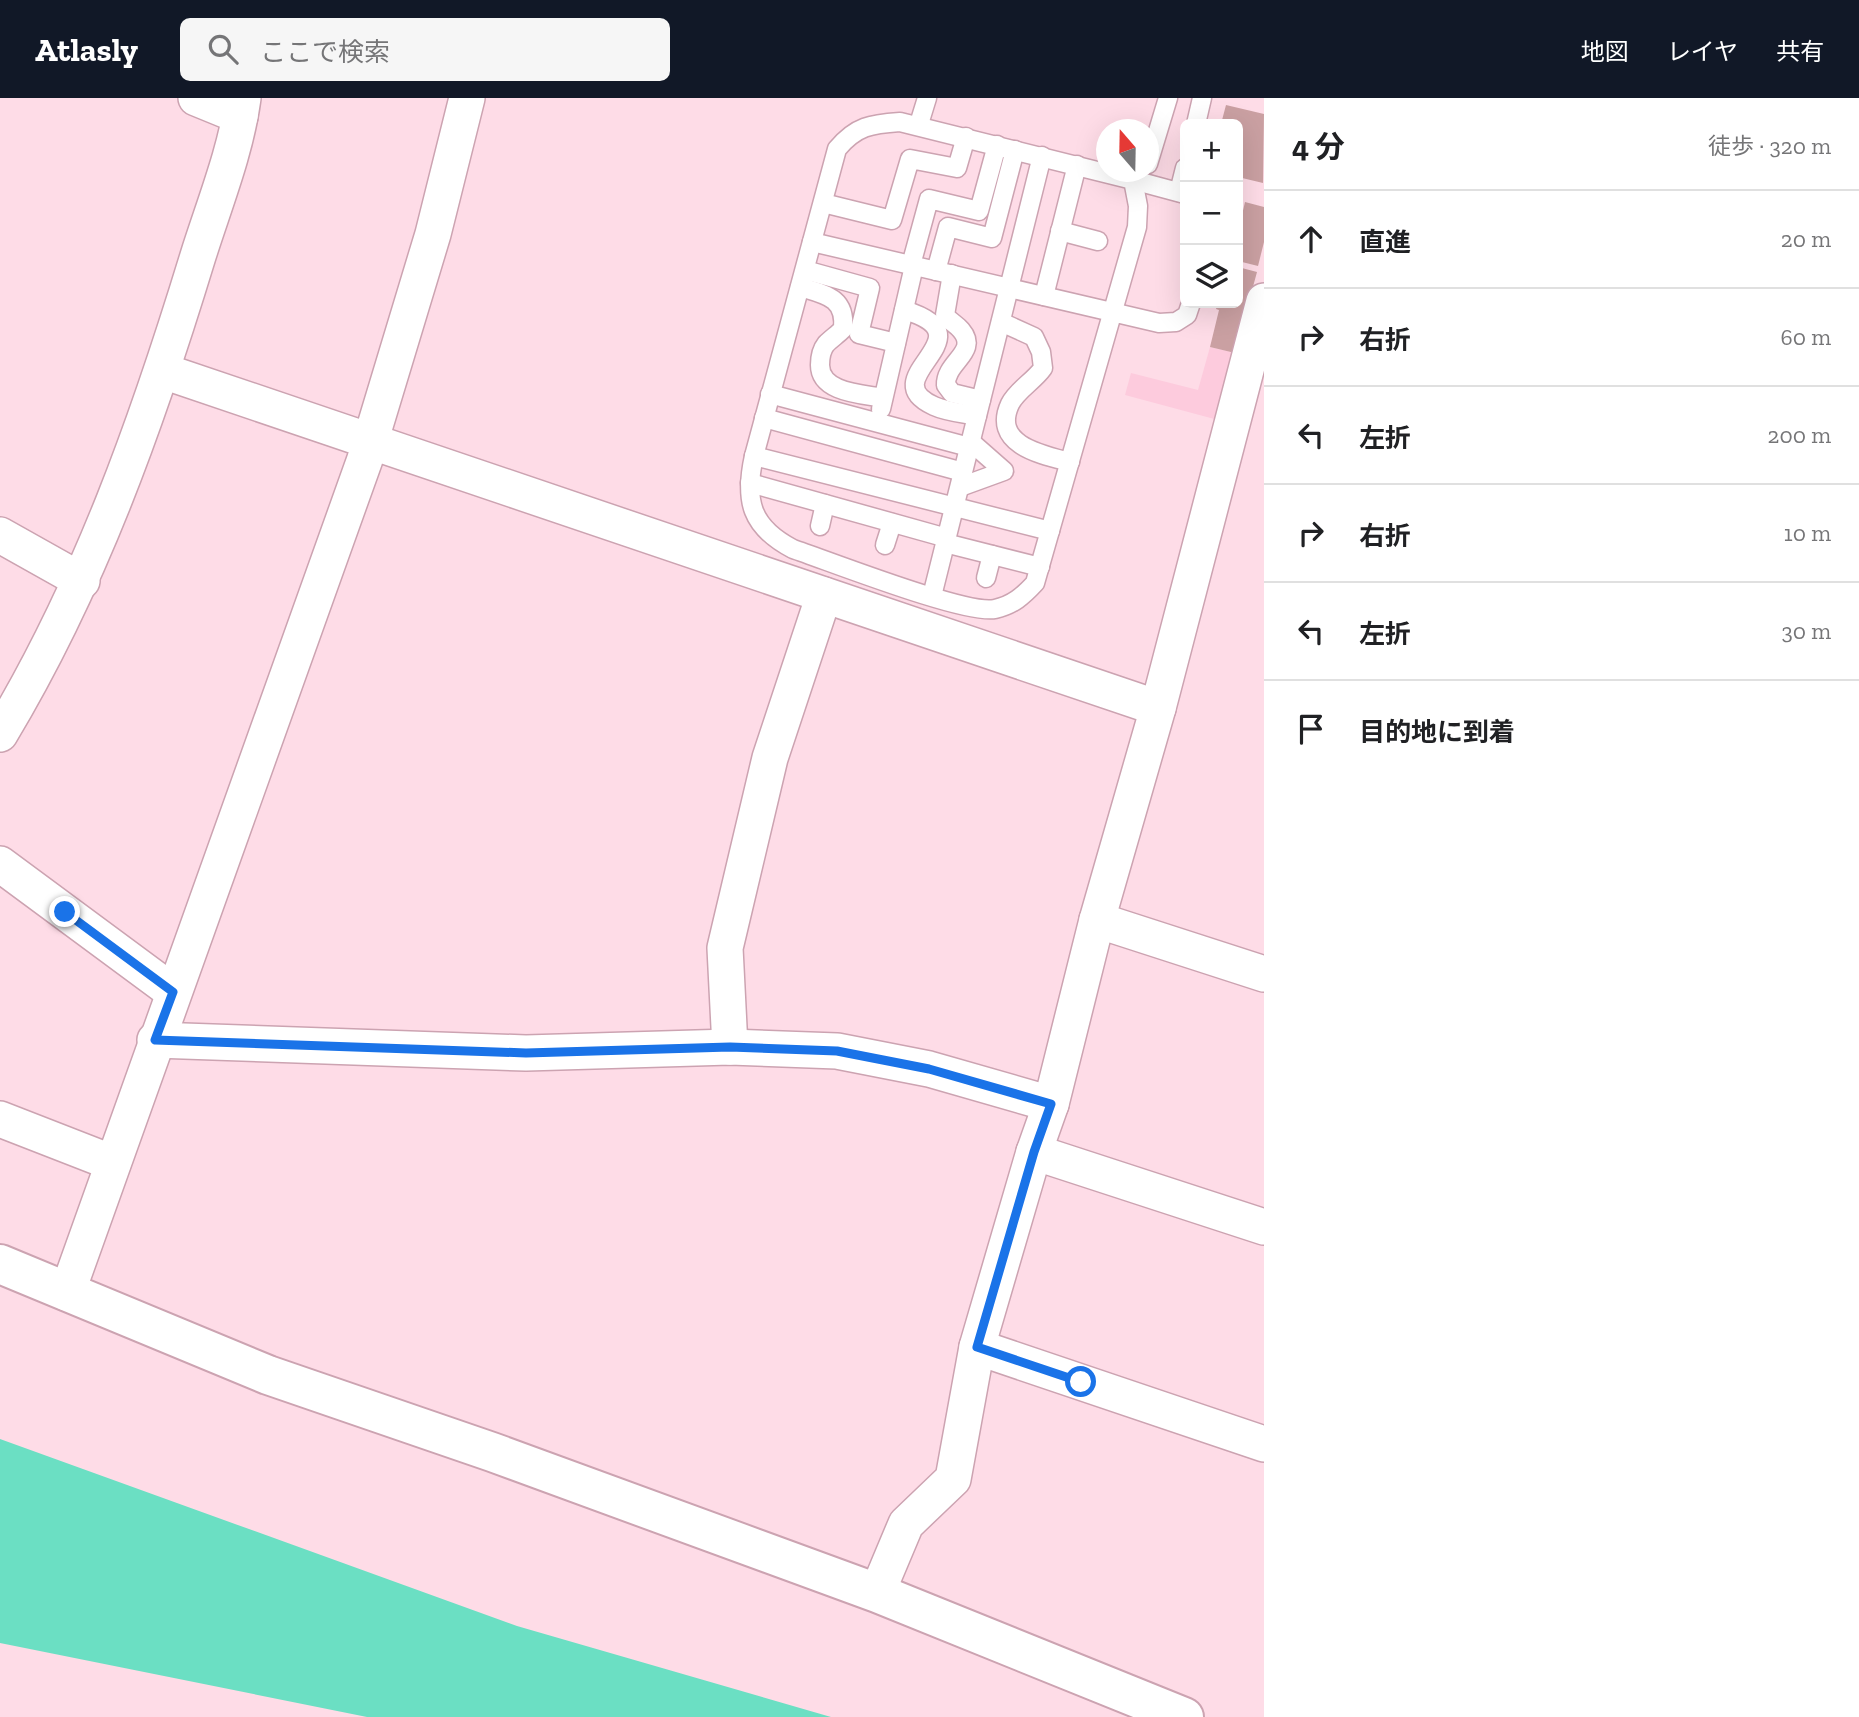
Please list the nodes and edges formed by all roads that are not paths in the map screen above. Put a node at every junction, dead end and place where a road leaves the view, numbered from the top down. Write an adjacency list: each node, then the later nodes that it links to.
1 (196, 98): 6 (street)
2 (467, 98): 40 (street)
3 (927, 98): 8 (lane)
4 (1168, 98): 9 (lane)
5 (1202, 98): 7 (lane)
6 (242, 105): 34 (street)
7 (1197, 119)
8 (919, 124): 10 (lane); 19 (lane)
9 (1159, 129)
10 (966, 137): 11 (lane); 19 (lane)
11 (997, 145): 12 (lane); 23 (lane)
12 (1015, 150): 13 (lane); 24 (lane)
13 (1042, 156): 14 (lane); 26 (lane)
14 (1077, 165): 15 (lane); 20 (lane)
15 (1096, 168)
16 (1137, 182): 31 (lane)
17 (1153, 182): 18 (lane)
18 (1180, 192)
19 (823, 203): 22 (lane)
20 (1060, 231): 21 (lane); 27 (lane)
21 (1098, 241)
22 (813, 242): 23 (lane); 25 (lane)
23 (913, 265): 24 (lane); 30 (lane)
24 (944, 273): 26 (lane); 37 (lane)
25 (803, 279): 33 (lane); 35 (lane); 36 (lane)
26 (1009, 288): 27 (lane); 32 (lane)
27 (1044, 296): 31 (lane)
28 (1264, 301): 60 (street)
29 (1189, 308): 31 (lane)
30 (904, 310): 33 (lane); 37 (lane)
31 (1113, 312): 43 (lane)
32 (1001, 322): 37 (lane); 43 (lane)
33 (896, 343): 36 (lane)
34 (163, 371): 40 (street); 57 (street)
35 (770, 394): 38 (lane); 39 (lane)
36 (883, 398): 39 (lane)
37 (979, 408): 41 (lane)
38 (764, 418): 42 (lane); 44 (lane)
39 (877, 422): 41 (lane)
40 (371, 442): 58 (street); 65 (street)
41 (970, 444): 44 (lane); 44 (lane)
42 (754, 456): 45 (lane); 47 (lane)
43 (1070, 462): 50 (lane)
44 (961, 479): 47 (lane)
45 (750, 483): 46 (lane); 59 (lane)
46 (825, 504): 48 (lane); 49 (lane)
47 (954, 508): 50 (lane); 52 (lane)
48 (892, 523): 52 (lane); 53 (lane)
49 (820, 526)
50 (1050, 531): 55 (lane)
51 (0, 535): 57 (street)
52 (946, 540): 54 (lane); 59 (lane)
53 (885, 545)
54 (992, 555): 55 (lane); 56 (lane)
55 (1040, 567): 59 (lane)
56 (986, 578)
57 (82, 581): 61 (street)
58 (824, 595): 60 (street); 67 (street)
59 (932, 596)
60 (1158, 708): 63 (street)
61 (0, 734)
62 (0, 864): 65 (street)
63 (1097, 920): 64 (street); 68 (street)
64 (1264, 974)
65 (173, 992): 66 (street)
66 (155, 1040): 67 (street); 71 (street)
67 (730, 1047): 68 (street)
68 (1051, 1104): 70 (street)
69 (0, 1119): 71 (street)
70 (1034, 1152): 72 (street); 75 (street)
71 (113, 1163): 74 (street)
72 (1264, 1227)
73 (0, 1264): 74 (street)
74 (67, 1293): 77 (street)
75 (977, 1347): 76 (street); 77 (street)
76 (1264, 1444)
77 (877, 1593): 78 (street)
78 (1184, 1717)

